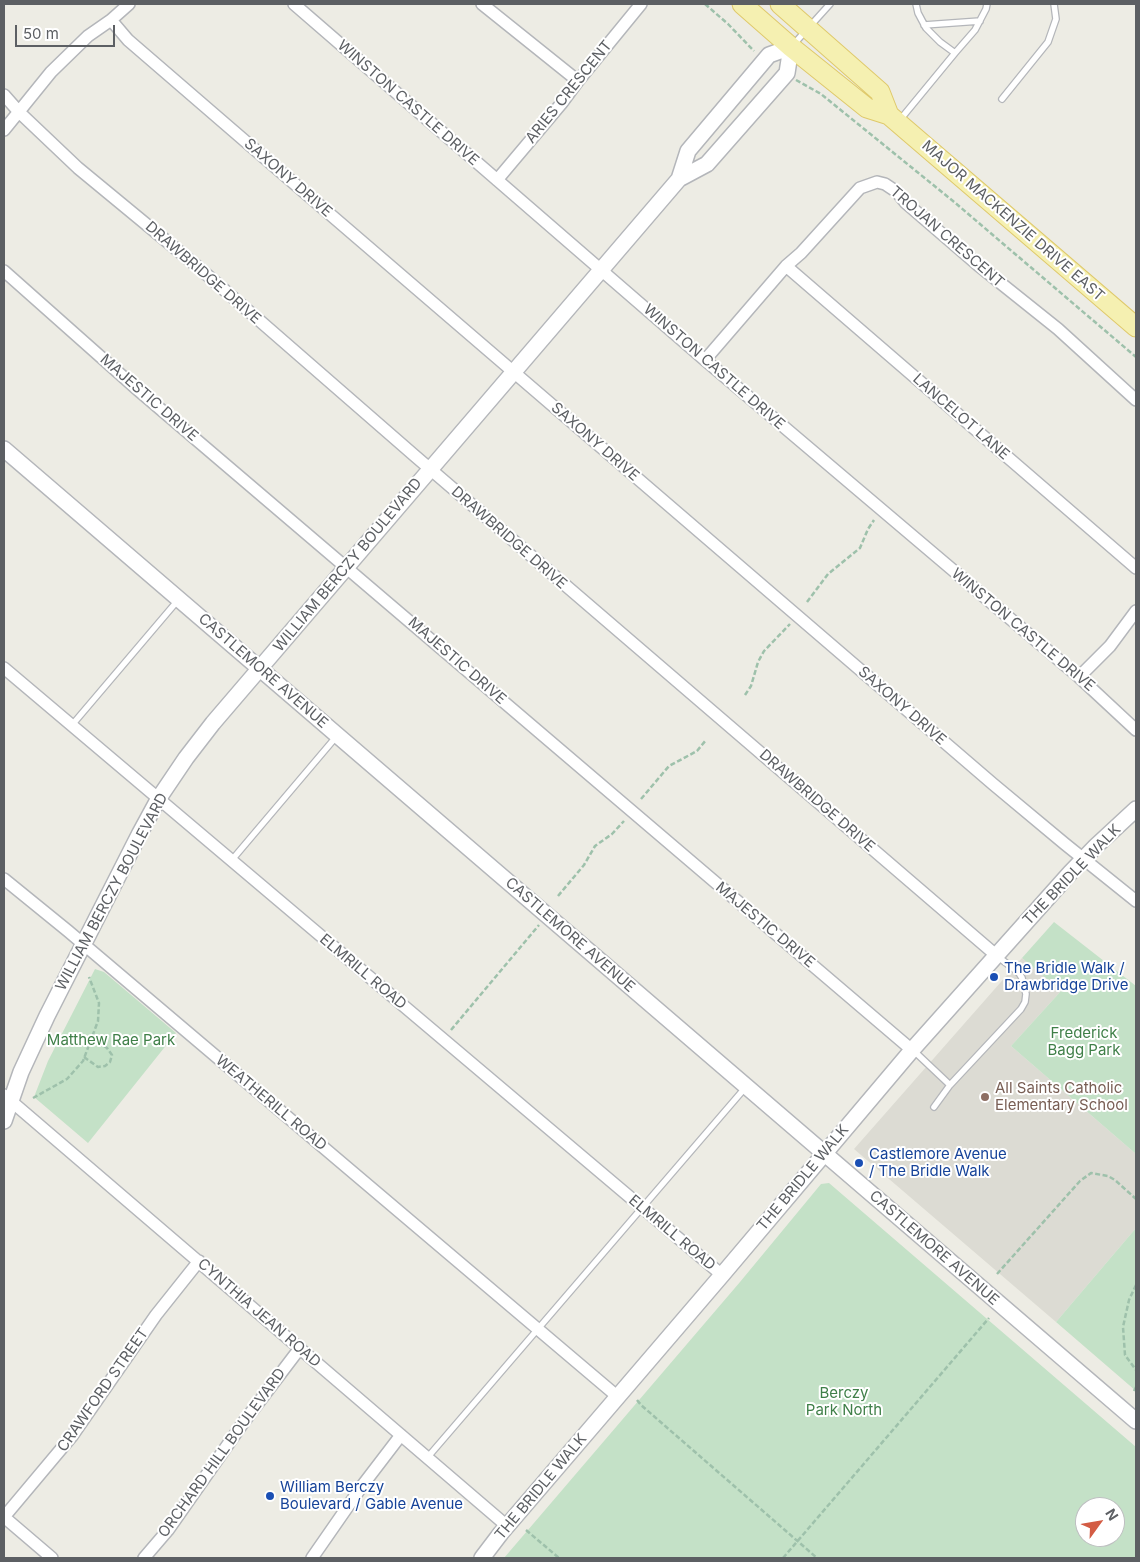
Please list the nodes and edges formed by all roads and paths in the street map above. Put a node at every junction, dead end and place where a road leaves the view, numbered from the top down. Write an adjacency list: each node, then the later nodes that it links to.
1 (129, 4): 12 (street)
2 (294, 4): 27 (street, WINSTON CASTLE DRIVE)
3 (482, 4): 19 (street)
4 (641, 4): 19 (street, ARIES CRESCENT)
5 (705, 4): 17 (path)
6 (742, 4): 16 (main road, MAJOR MACKENZIE DRIVE EAST)
7 (780, 4): 15 (main road, MAJOR MACKENZIE DRIVE EAST)
8 (830, 4): 15 (lane)
9 (916, 4): 14 (lane)
10 (987, 4): 13 (lane)
11 (1054, 4): 22 (lane)
12 (111, 20): 23 (street); 34 (street, SAXONY DRIVE)
13 (980, 21): 14 (lane); 18 (lane)
14 (924, 25): 18 (lane)
15 (808, 28): 16 (lane); 24 (main road, MAJOR MACKENZIE DRIVE EAST)
16 (791, 47): 24 (main road, MAJOR MACKENZIE DRIVE EAST); 26 (street, WILLIAM BERCZY BOULEVARD); 26 (street, WILLIAM BERCZY BOULEVARD)
17 (760, 48)
18 (955, 52): 24 (lane)
19 (578, 80): 27 (street, ARIES CRESCENT)
20 (795, 80): 32 (path)
21 (4, 95): 23 (street, DRAWBRIDGE DRIVE)
22 (1002, 99)
23 (19, 112): 25 (street); 37 (street, DRAWBRIDGE DRIVE)
24 (893, 119): 31 (main road, MAJOR MACKENZIE DRIVE EAST)
25 (4, 130)
26 (679, 179): 29 (street, WILLIAM BERCZY BOULEVARD)
27 (497, 180): 29 (street, WINSTON CASTLE DRIVE)
28 (786, 266): 33 (street, TROJAN CRESCENT); 35 (street, TROJAN CRESCENT); 40 (street, LANCELOT LANE)
29 (602, 270): 33 (street, WINSTON CASTLE DRIVE); 34 (street, WILLIAM BERCZY BOULEVARD)
30 (4, 271): 39 (street, MAJESTIC DRIVE)
31 (1136, 327)
32 (1136, 357)
33 (705, 360): 38 (street, WINSTON CASTLE DRIVE)
34 (513, 371): 37 (street, WILLIAM BERCZY BOULEVARD); 57 (street, SAXONY DRIVE)
35 (1136, 400)
36 (4, 449): 41 (street, CASTLEMORE AVENUE)
37 (430, 469): 39 (street, WILLIAM BERCZY BOULEVARD); 64 (street, DRAWBRIDGE DRIVE)
38 (882, 511): 42 (path); 47 (street, WINSTON CASTLE DRIVE)
39 (348, 568): 46 (street, WILLIAM BERCZY BOULEVARD); 68 (street, MAJESTIC DRIVE)
40 (1136, 568)
41 (178, 599): 46 (street, CASTLEMORE AVENUE); 49 (lane)
42 (807, 602)
43 (1136, 611): 47 (street)
44 (791, 623): 48 (path)
45 (4, 668): 49 (street, ELMRILL ROAD)
46 (260, 669): 51 (street, CASTLEMORE AVENUE); 53 (street, WILLIAM BERCZY BOULEVARD)
47 (1079, 677): 50 (street, WINSTON CASTLE DRIVE)
48 (745, 695)
49 (72, 725): 53 (street, ELMRILL ROAD)
50 (1136, 730)
51 (337, 736): 58 (lane); 71 (street, CASTLEMORE AVENUE)
52 (706, 740): 54 (path)
53 (159, 798): 58 (street, ELMRILL ROAD); 63 (street, WILLIAM BERCZY BOULEVARD)
54 (641, 799)
55 (1136, 809): 57 (street, THE BRIDLE WALK)
56 (626, 820): 60 (path)
57 (1084, 859): 61 (street, SAXONY DRIVE); 64 (street, THE BRIDLE WALK)
58 (231, 861): 78 (street, ELMRILL ROAD)
59 (4, 879): 63 (street, WEATHERILL ROAD)
60 (558, 896)
61 (1136, 901)
62 (540, 924): 66 (path)
63 (84, 944): 72 (street, WILLIAM BERCZY BOULEVARD); 84 (street, WEATHERILL ROAD)
64 (997, 956): 68 (street, THE BRIDLE WALK); 70 (lane)
65 (90, 977): 67 (path)
66 (449, 1032)
67 (92, 1037): 69 (path); 69 (path)
68 (912, 1050): 70 (lane); 76 (street, THE BRIDLE WALK)
69 (84, 1057): 73 (path)
70 (950, 1085): 74 (lane)
71 (747, 1087): 76 (street, CASTLEMORE AVENUE); 78 (lane)
72 (7, 1098): 75 (street, WILLIAM BERCZY BOULEVARD); 79 (street, CYNTHIA JEAN ROAD)
73 (32, 1098)
74 (934, 1107)
75 (4, 1121)
76 (824, 1153): 81 (street, THE BRIDLE WALK); 91 (street, CASTLEMORE AVENUE)
77 (1136, 1199): 80 (path)
78 (641, 1208): 81 (street, ELMRILL ROAD); 84 (lane)
79 (199, 1261): 85 (street, CYNTHIA JEAN ROAD); 94 (street, CRAWFORD STREET)
80 (997, 1274)
81 (722, 1276): 89 (street, THE BRIDLE WALK)
82 (1136, 1285): 86 (path)
83 (989, 1318): 97 (path)
84 (538, 1329): 89 (street); 93 (lane)
85 (300, 1348): 92 (street, CYNTHIA JEAN ROAD); 99 (street, ORCHARD HILL BOULEVARD)
86 (1136, 1370)
87 (1136, 1387): 88 (path)
88 (1134, 1391)
89 (618, 1397): 95 (street, THE BRIDLE WALK)
90 (637, 1400): 97 (path)
91 (1136, 1421)
92 (401, 1435): 93 (street, CYNTHIA JEAN ROAD); 100 (street)
93 (427, 1458): 95 (street, CYNTHIA JEAN ROAD)
94 (4, 1517): 98 (street)
95 (507, 1526): 101 (street, THE BRIDLE WALK)
96 (526, 1530): 102 (path)
97 (797, 1541): 103 (path); 104 (path)
98 (52, 1558)
99 (144, 1558)
100 (312, 1558)
101 (482, 1558)
102 (559, 1558)
103 (783, 1558)
104 (817, 1558)

